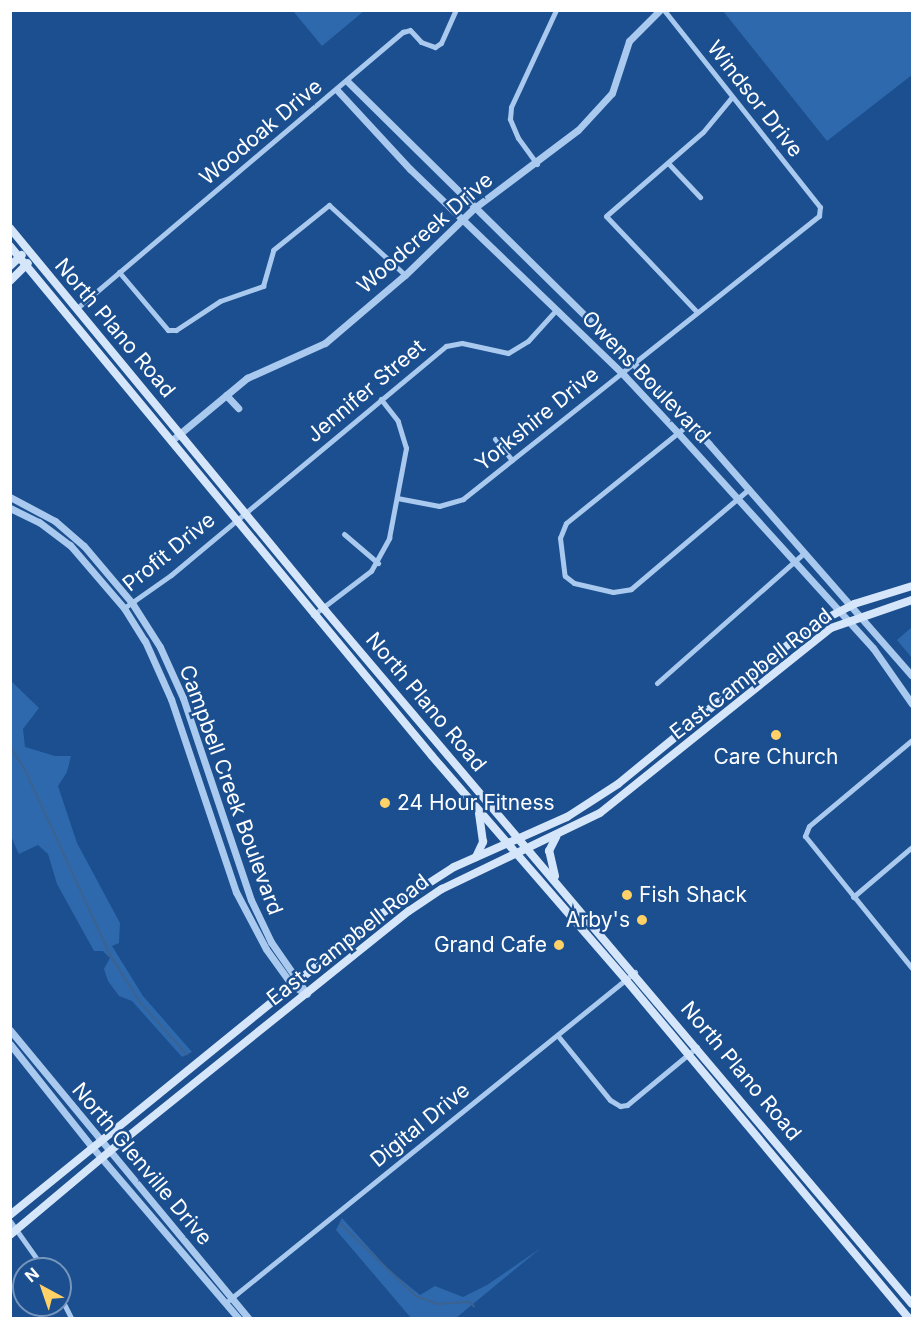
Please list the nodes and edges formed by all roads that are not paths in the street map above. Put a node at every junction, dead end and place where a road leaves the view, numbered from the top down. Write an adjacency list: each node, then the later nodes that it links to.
1 (456, 10): 4 (street, Woodoak Drive)
2 (556, 10): 8 (street)
3 (662, 10): 6 (street, Windsor Drive); 8 (street, Woodcreek Drive)
4 (348, 82): 5 (street, Woodoak Drive); 11 (street, Owens Boulevard)
5 (337, 90): 12 (street, Owens Boulevard); 20 (street, Woodoak Drive)
6 (731, 98): 7 (street); 10 (street, Windsor Drive)
7 (668, 163): 9 (street); 25 (street)
8 (537, 164): 11 (street, Woodcreek Drive)
9 (700, 197)
10 (820, 207): 25 (street, Yorkshire Drive)
11 (474, 209): 12 (street, Woodcreek Drive); 27 (street, Owens Boulevard)
12 (461, 219): 21 (street, Woodcreek Drive); 24 (street, Owens Boulevard)
13 (10, 228): 15 (main road, North Plano Road)
14 (10, 246): 16 (main road, North Plano Road)
15 (28, 250): 16 (main road); 17 (main road, North Plano Road)
16 (19, 257): 18 (main road, North Plano Road); 19 (main road)
17 (34, 258): 18 (main road); 23 (main road, North Plano Road)
18 (25, 265): 22 (main road); 26 (main road, North Plano Road)
19 (10, 266)
20 (119, 272): 21 (street); 23 (street, Woodoak Drive)
21 (405, 275): 29 (street, Woodcreek Drive)
22 (10, 281)
23 (76, 309): 26 (main road); 33 (main road, North Plano Road)
24 (556, 309): 28 (street, Owens Boulevard); 30 (street, Jennifer Street)
25 (697, 312): 27 (street, Yorkshire Drive)
26 (72, 323): 36 (main road, North Plano Road)
27 (633, 363): 28 (street, Yorkshire Drive); 32 (street, Owens Boulevard)
28 (621, 372): 34 (street, Owens Boulevard); 37 (street, Yorkshire Drive)
29 (226, 395): 31 (street); 33 (street, Woodcreek Drive)
30 (381, 399): 40 (street); 43 (street, Jennifer Street)
31 (238, 408)
32 (690, 423): 34 (street); 38 (street, Owens Boulevard)
33 (179, 433): 36 (street, Woodcreek Drive); 43 (main road, North Plano Road)
34 (678, 433): 41 (street, Owens Boulevard); 41 (street)
35 (495, 439): 37 (street)
36 (171, 441): 44 (main road, North Plano Road)
37 (512, 460): 40 (street, Yorkshire Drive)
38 (749, 489): 41 (street); 48 (street, Owens Boulevard)
39 (10, 497): 45 (street, Campbell Creek Boulevard)
40 (397, 498): 49 (street)
41 (738, 499): 50 (street, Owens Boulevard)
42 (10, 508): 47 (street, Campbell Creek Boulevard)
43 (245, 513): 44 (street, Jennifer Street); 56 (main road, North Plano Road)
44 (235, 520): 53 (street, Profit Drive); 58 (main road, North Plano Road)
45 (71, 533): 47 (street); 53 (street, Campbell Creek Boulevard)
46 (344, 534): 49 (street)
47 (65, 540): 55 (street, Campbell Creek Boulevard)
48 (804, 553): 50 (street); 54 (street, Owens Boulevard)
49 (378, 562): 56 (street)
50 (793, 562): 57 (street, Owens Boulevard); 64 (street)
51 (912, 586): 54 (main road, East Campbell Road)
52 (912, 600): 59 (main road, East Campbell Road)
53 (132, 603): 55 (street, Profit Drive); 61 (street, Campbell Creek Boulevard)
54 (850, 606): 57 (main road, East Campbell Road); 59 (street, Owens Boulevard)
55 (124, 608): 62 (street, Campbell Creek Boulevard)
56 (324, 609): 58 (street); 69 (main road, North Plano Road)
57 (838, 612): 60 (street, Owens Boulevard); 66 (main road, East Campbell Road)
58 (313, 615): 70 (main road, North Plano Road)
59 (859, 616): 60 (main road, East Campbell Road); 63 (street, Owens Boulevard)
60 (848, 620): 65 (street, Owens Boulevard); 67 (main road, East Campbell Road)
61 (170, 670): 62 (street); 73 (street, Campbell Creek Boulevard)
62 (161, 674): 74 (street, Campbell Creek Boulevard)
63 (912, 676)
64 (657, 683)
65 (912, 704)
66 (709, 710): 67 (main road); 71 (main road, East Campbell Road)
67 (718, 721): 72 (main road, East Campbell Road)
68 (912, 740): 86 (street)
69 (443, 751): 70 (main road); 77 (main road, North Plano Road)
70 (432, 756): 75 (main road, North Plano Road)
71 (642, 764): 72 (main road); 77 (main road, East Campbell Road)
72 (651, 775): 76 (main road, East Campbell Road)
73 (214, 794): 74 (street); 84 (street, Campbell Creek Boulevard)
74 (205, 797): 85 (street, Campbell Creek Boulevard)
75 (479, 810): 78 (main road, North Plano Road); 82 (main road)
76 (557, 835): 80 (main road, East Campbell Road); 83 (main road)
77 (518, 837): 78 (main road, East Campbell Road); 80 (main road, North Plano Road)
78 (507, 843): 81 (main road, North Plano Road); 82 (main road, East Campbell Road)
79 (912, 847): 86 (street)
80 (528, 848): 81 (main road, East Campbell Road); 83 (main road, North Plano Road)
81 (516, 854): 91 (main road, North Plano Road); 93 (main road, East Campbell Road)
82 (476, 857): 92 (main road, East Campbell Road)
83 (560, 885): 90 (main road, North Plano Road)
84 (249, 894): 85 (street); 92 (street, Campbell Creek Boulevard)
85 (239, 897): 92 (street, Campbell Creek Boulevard)
86 (853, 897): 88 (street)
87 (912, 954): 88 (street)
88 (906, 960): 89 (street)
89 (912, 968)
90 (635, 972): 91 (street, Digital Drive); 97 (main road, North Plano Road)
91 (626, 980): 95 (street, Digital Drive); 98 (main road, North Plano Road)
92 (296, 982): 93 (street, Campbell Creek Boulevard); 101 (main road, East Campbell Road)
93 (307, 994): 103 (main road, East Campbell Road)
94 (10, 1030): 101 (street, North Glenville Drive)
95 (558, 1036): 98 (street); 115 (street, Digital Drive)
96 (10, 1044): 102 (street, North Glenville Drive)
97 (697, 1047): 98 (street); 99 (main road, North Plano Road)
98 (688, 1054): 100 (main road, North Plano Road)
99 (744, 1101): 100 (main road); 105 (main road, North Plano Road)
100 (735, 1109): 106 (main road, North Plano Road)
101 (101, 1141): 102 (main road, East Campbell Road); 103 (street, North Glenville Drive)
102 (92, 1147): 104 (street, North Glenville Drive); 107 (main road, East Campbell Road)
103 (110, 1151): 104 (main road, East Campbell Road); 109 (street, North Glenville Drive)
104 (101, 1158): 110 (street, North Glenville Drive); 111 (main road, East Campbell Road)
105 (803, 1172): 106 (main road); 112 (main road, North Plano Road)
106 (794, 1180): 114 (main road, North Plano Road)
107 (10, 1215)
108 (10, 1221): 111 (street)
109 (168, 1221): 110 (street); 115 (street, North Glenville Drive)
110 (163, 1230): 115 (street, North Glenville Drive)
111 (14, 1232): 113 (street)
112 (867, 1249): 114 (main road); 116 (main road, North Plano Road)
113 (34, 1257)
114 (860, 1260): 119 (main road, North Plano Road)
115 (229, 1301): 117 (street, North Glenville Drive); 118 (street, North Glenville Drive)
116 (912, 1304)
117 (238, 1318)
118 (248, 1318)
119 (909, 1318)

